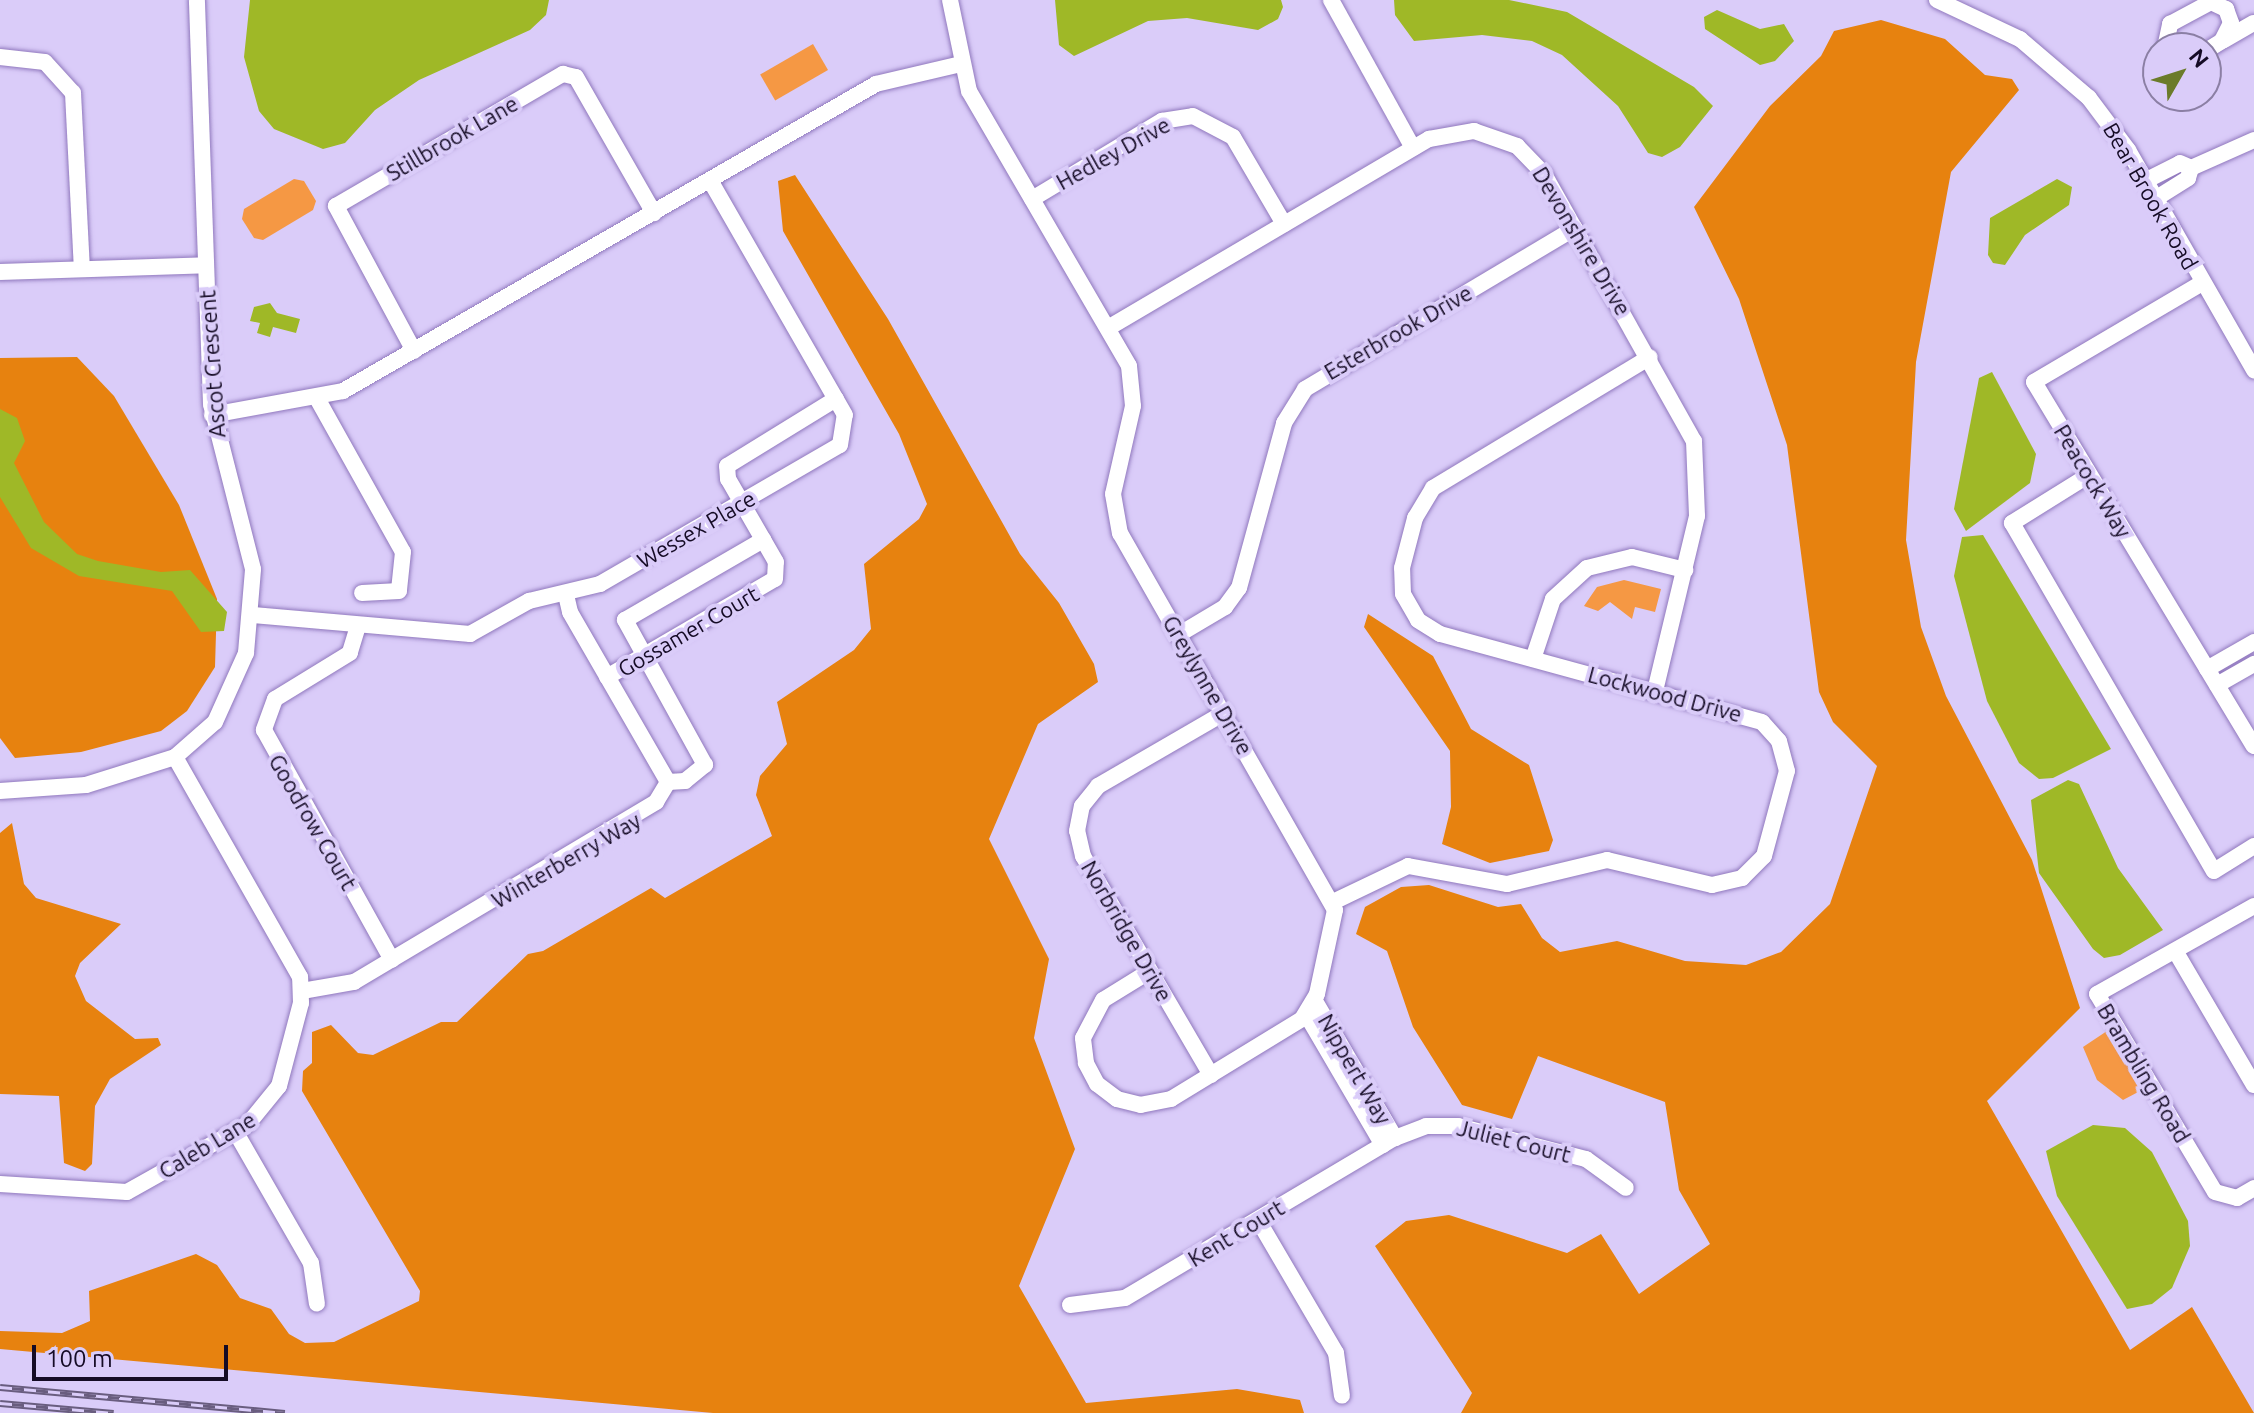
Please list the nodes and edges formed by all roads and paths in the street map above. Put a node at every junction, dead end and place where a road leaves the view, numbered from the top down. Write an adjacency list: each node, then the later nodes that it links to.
1 (197, 0): 20 (street, Ascot Crescent)
2 (950, 0): 9 (street, Greylynne Drive)
3 (1331, 0): 11 (street)
4 (1937, 0): 14 (street, Bear Brook Road)
5 (2254, 23): 7 (street)
6 (2168, 32): 7 (street)
7 (2222, 41)
8 (0, 57): 21 (street)
9 (961, 64): 13 (street); 15 (street, Greylynne Drive)
10 (2254, 140): 12 (street)
11 (1413, 148): 18 (street, Devonshire Drive); 19 (street, Devonshire Drive)
12 (2191, 168): 14 (street); 16 (street)
13 (710, 180): 17 (street); 28 (street, Wessex Place)
14 (2145, 181): 16 (street, Bear Brook Road)
15 (1032, 199): 18 (street, Hedley Drive); 24 (street, Greylynne Drive)
16 (2155, 199): 23 (street, Bear Brook Road)
17 (654, 213): 25 (street); 25 (street, Stillbrook Lane)
18 (1284, 224): 24 (street, Devonshire Drive)
19 (1575, 228): 26 (street, Devonshire Drive); 39 (street, Esterbrook Drive)
20 (206, 265): 21 (street); 30 (street, Ascot Crescent)
21 (82, 269): 22 (street)
22 (0, 272)
23 (2202, 283): 27 (street, Bear Brook Road); 31 (street, Peacock Way)
24 (1108, 328): 39 (street, Greylynne Drive)
25 (414, 351): 29 (street)
26 (1650, 357): 34 (street, Devonshire Drive); 42 (street, Lockwood Drive)
27 (2254, 370)
28 (836, 399): 32 (street, Wessex Place); 32 (street, Gossamer Court)
29 (318, 400): 30 (street); 35 (street)
30 (212, 415): 37 (street, Ascot Crescent)
31 (2089, 475): 44 (street, Peacock Way); 53 (street)
32 (742, 503): 33 (street, Gossamer Court); 36 (street, Wessex Place)
33 (763, 540): 41 (street, Gossamer Court); 41 (street)
34 (1685, 570): 42 (street); 47 (street, Devonshire Drive)
35 (362, 593)
36 (566, 594): 38 (street, Wessex Place); 45 (street)
37 (253, 615): 38 (street, Wessex Place); 50 (street, Ascot Crescent)
38 (358, 626): 57 (street, Goodrow Court)
39 (1178, 635): 48 (street, Greylynne Drive)
40 (2254, 642): 44 (street)
41 (643, 657): 45 (street, Gossamer Court); 51 (street)
42 (1533, 659): 47 (street, Lockwood Drive)
43 (2254, 664): 46 (street)
44 (2207, 669): 46 (street, Peacock Way)
45 (607, 677): 51 (street)
46 (2217, 685): 49 (street, Peacock Way)
47 (1655, 691): 54 (street, Lockwood Drive)
48 (1224, 713): 54 (street, Greylynne Drive); 58 (street, Norbridge Drive)
49 (2254, 746)
50 (175, 757): 52 (street, Ascot Crescent); 59 (street)
51 (668, 782): 57 (street, Winterberry Way)
52 (0, 791)
53 (2254, 846)
54 (1333, 902): 60 (street)
55 (2254, 907): 56 (street)
56 (2177, 954): 62 (street); 67 (street, Brambling Road)
57 (392, 960): 59 (street, Winterberry Way)
58 (1150, 971): 61 (street, Norbridge Drive); 61 (street)
59 (302, 991): 63 (street, Caleb Lane)
60 (1310, 1008): 61 (street); 64 (street, Nippert Way)
61 (1211, 1075)
62 (2254, 1085)
63 (235, 1131): 65 (street, Caleb Lane); 69 (street)
64 (1389, 1141): 66 (street, Juliet Court); 68 (street, Kent Court)
65 (0, 1184)
66 (1626, 1188)
67 (2254, 1188)
68 (1258, 1220): 70 (street, Kent Court); 71 (street)
69 (317, 1304)
70 (1070, 1305)
71 (1342, 1396)

